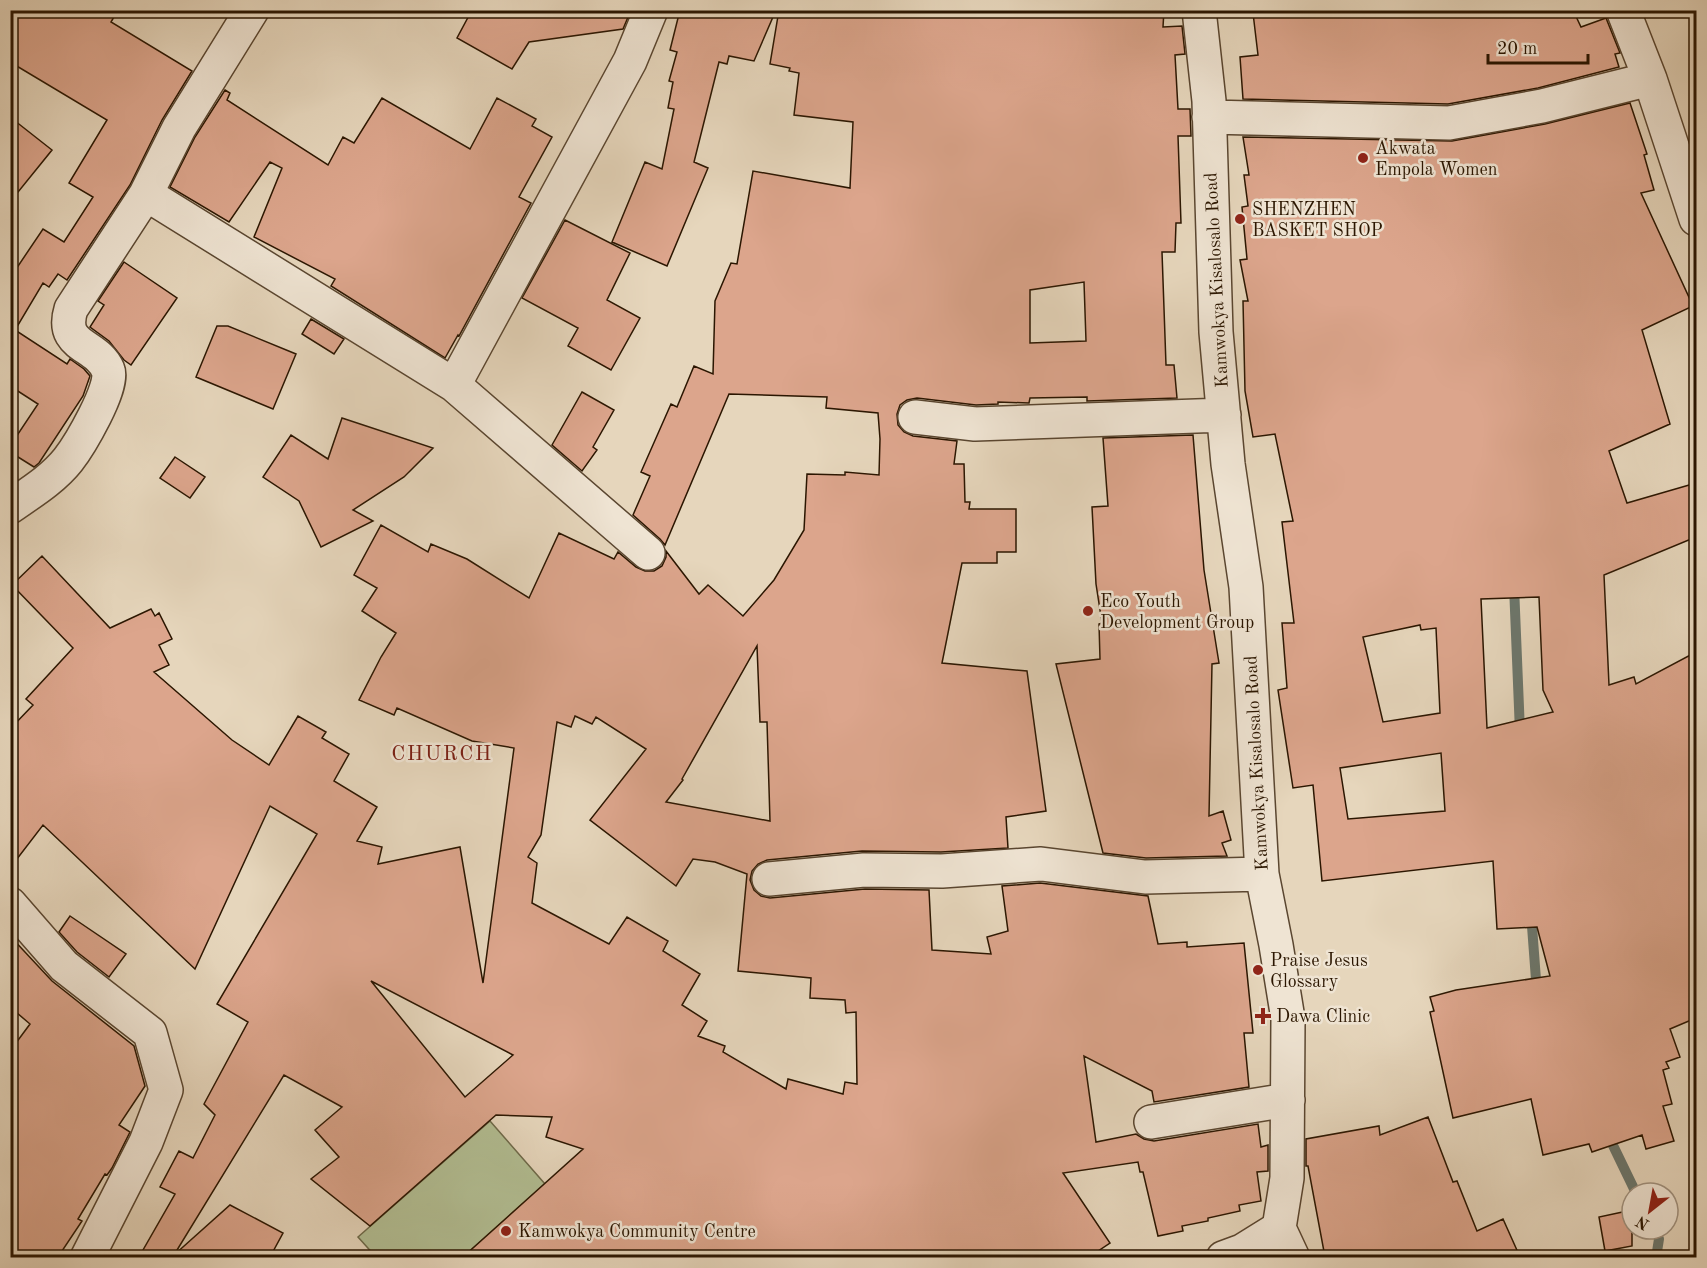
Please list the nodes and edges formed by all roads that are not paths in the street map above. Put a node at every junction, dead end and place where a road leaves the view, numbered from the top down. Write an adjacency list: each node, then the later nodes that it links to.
1 (252, 10): 7 (street)
2 (651, 10): 9 (street)
3 (1199, 10): 6 (street, Kamwokya Kisalosalo Road)
4 (1623, 10): 5 (street)
5 (1650, 78): 6 (street); 8 (street)
6 (1209, 117): 10 (street, Kamwokya Kisalosalo Road)
7 (146, 194): 9 (street); 12 (street)
8 (1696, 219)
9 (454, 385): 13 (street)
10 (1224, 415): 11 (street); 14 (street, Kamwokya Kisalosalo Road)
11 (915, 417)
12 (10, 507)
13 (648, 553)
14 (1262, 874): 15 (street); 17 (street, Kamwokya Kisalosalo Road)
15 (769, 879)
16 (10, 904): 20 (street)
17 (1288, 1100): 18 (street); 19 (street, Kamwokya Kisalosalo Road)
18 (1151, 1122)
19 (1279, 1228): 21 (street); 22 (street)
20 (87, 1257)
21 (1223, 1257)
22 (1293, 1257)

